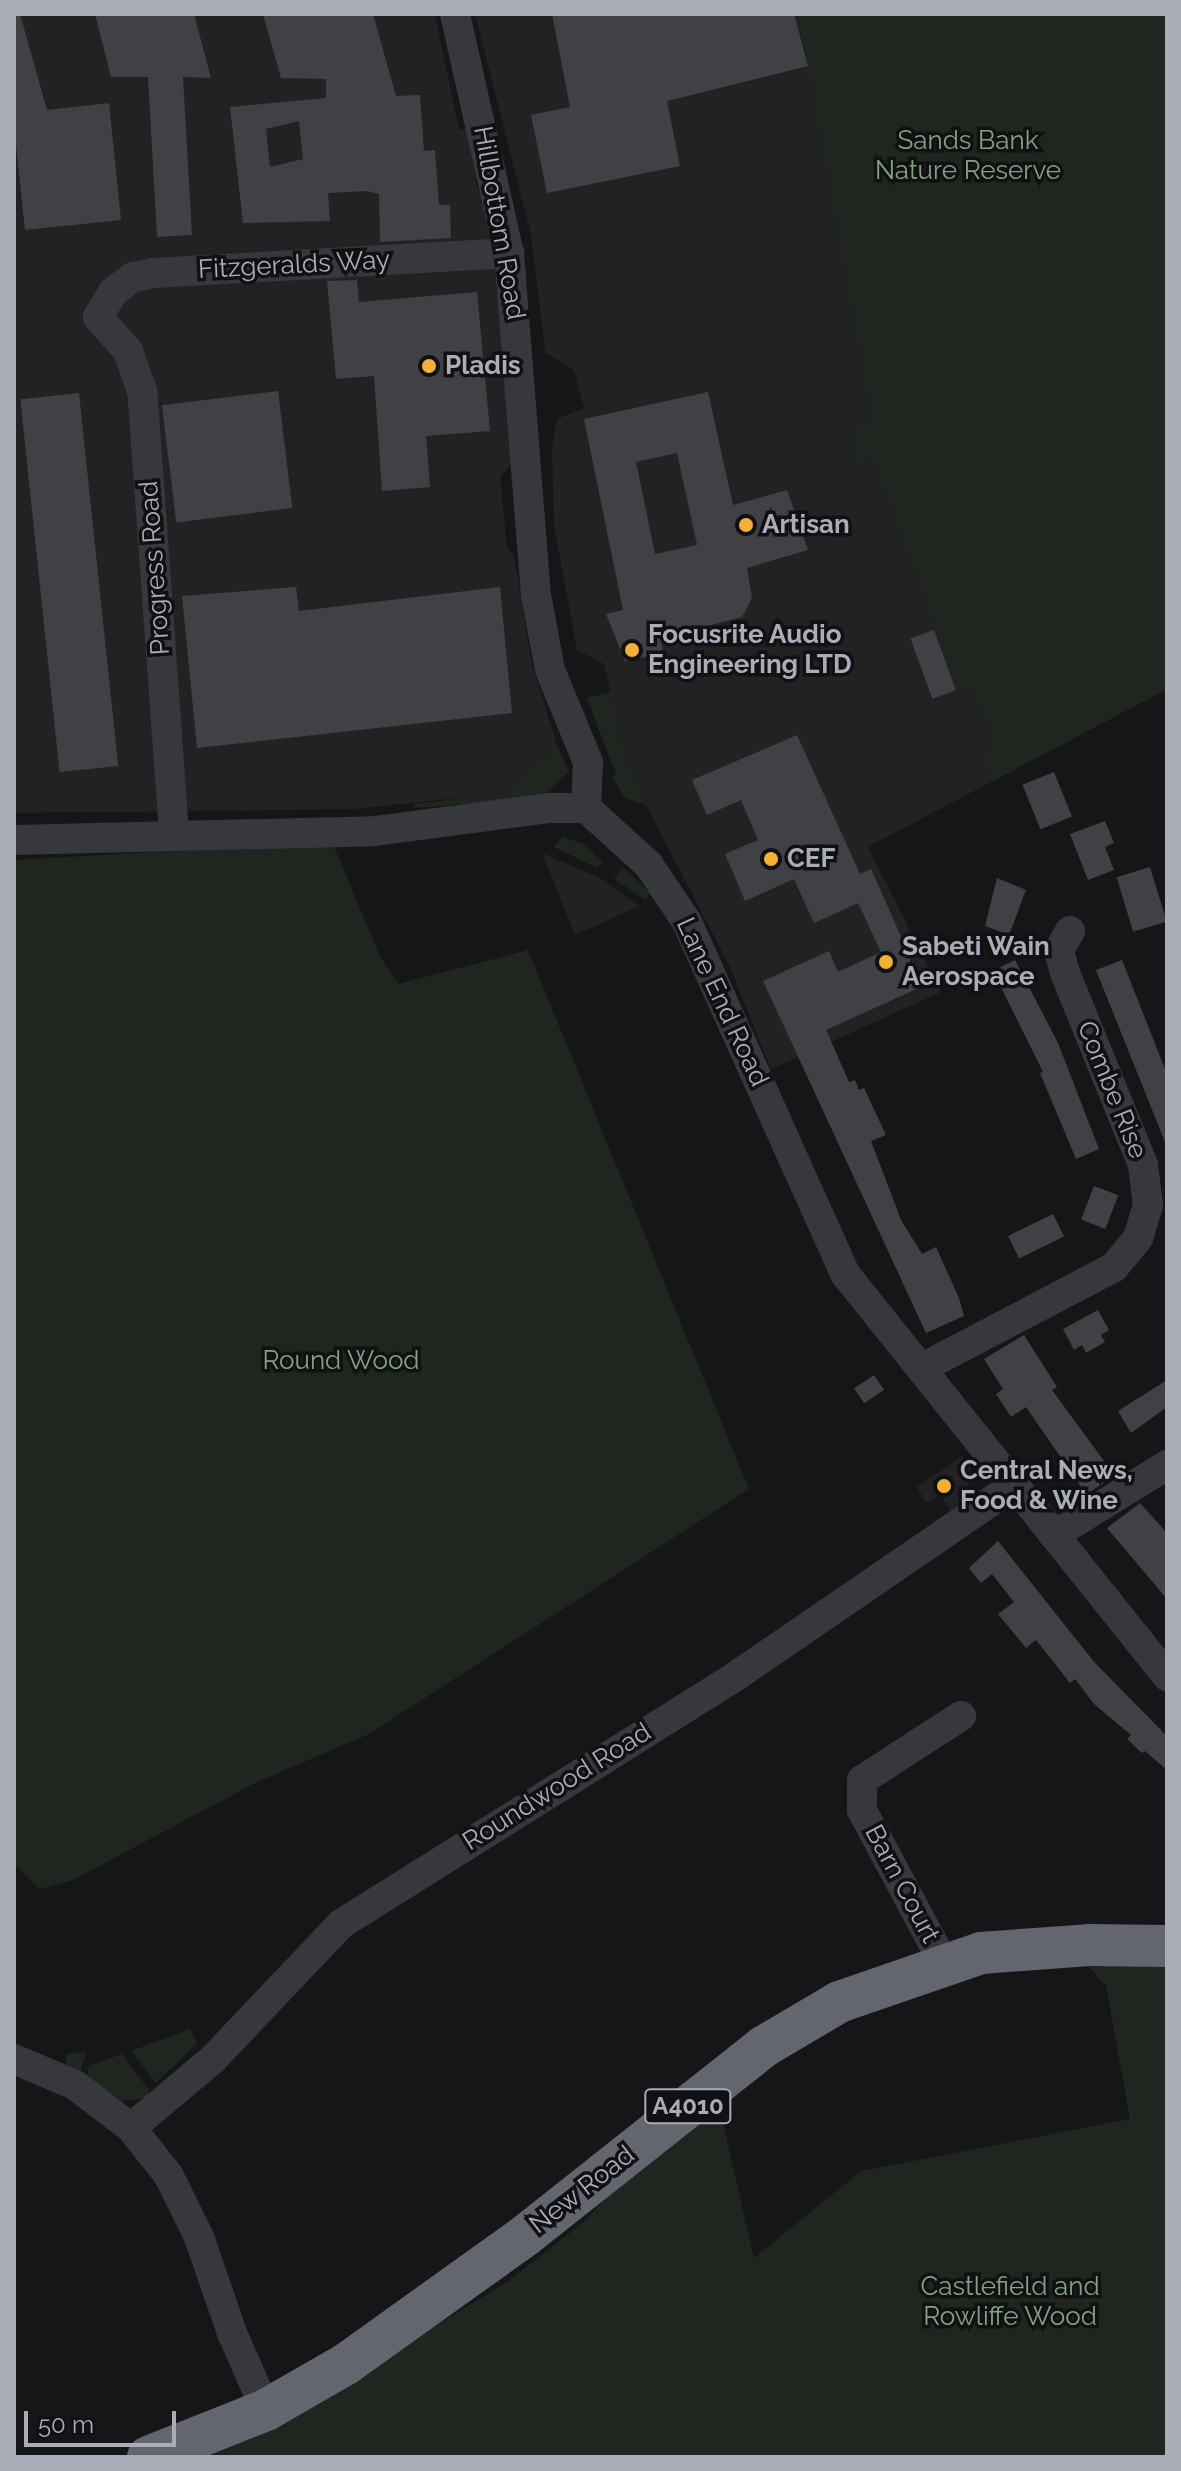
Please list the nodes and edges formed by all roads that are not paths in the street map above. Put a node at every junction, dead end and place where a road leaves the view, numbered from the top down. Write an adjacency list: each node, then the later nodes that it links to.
1 (455, 14): 2 (street, Hillbottom Road)
2 (509, 253): 3 (street, Fitzgeralds Way); 4 (street, Hillbottom Road)
3 (98, 317): 5 (street, Progress Road)
4 (586, 808): 5 (street); 8 (street, Lane End Road)
5 (174, 833): 6 (street)
6 (14, 840)
7 (1070, 931): 8 (street, Combe Rise)
8 (922, 1368): 10 (street, Lane End Road)
9 (1167, 1465): 11 (street)
10 (1014, 1486): 11 (street, Lane End Road); 17 (street, Roundwood Road)
11 (1054, 1535): 12 (street, Lane End Road)
12 (1167, 1676)
13 (961, 1716): 15 (street, Barn Court)
14 (1167, 1946): 15 (highway, New Road / A4010)
15 (943, 1962): 18 (highway, New Road / A4010)
16 (14, 2059): 17 (street)
17 (131, 2128): 18 (street)
18 (266, 2410): 19 (highway, New Road / A4010)
19 (148, 2457)

